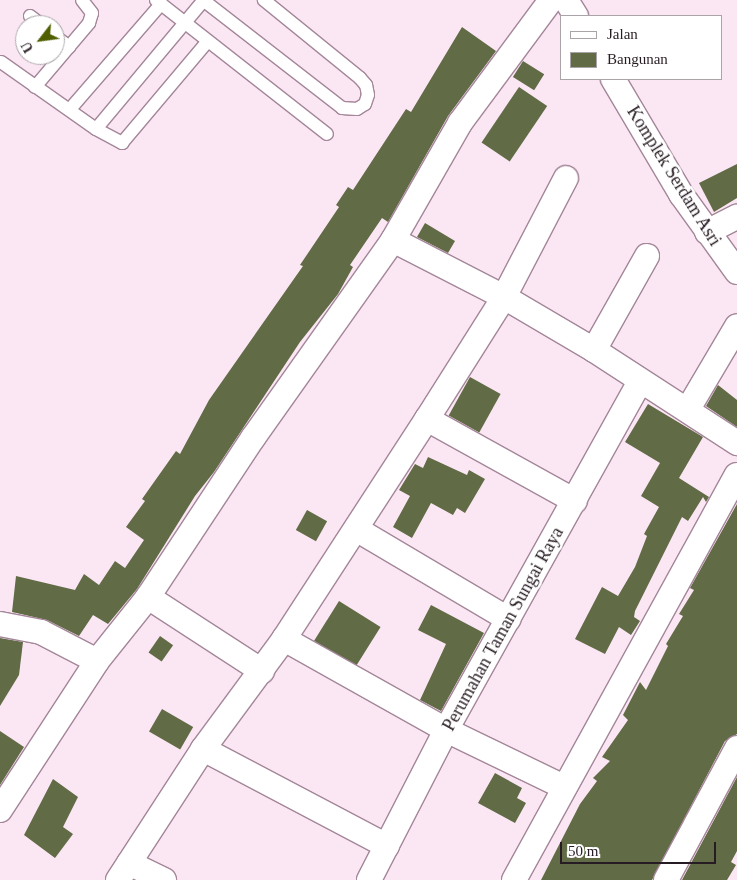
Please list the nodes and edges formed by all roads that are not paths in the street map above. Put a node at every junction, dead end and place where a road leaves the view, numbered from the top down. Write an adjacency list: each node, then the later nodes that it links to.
1 (82, 0): 11 (lane)
2 (203, 0): 3 (lane); 8 (lane)
3 (264, 0)
4 (551, 0): 21 (street)
5 (566, 0): 7 (street)
6 (159, 2): 8 (lane); 15 (lane)
7 (575, 15)
8 (185, 22): 9 (lane); 16 (lane)
9 (208, 41): 16 (lane); 17 (lane)
10 (65, 44): 11 (lane)
11 (69, 47): 14 (lane)
12 (1, 62): 14 (lane)
13 (614, 80): 20 (street, Komplek Serdam Asri)
14 (35, 87): 15 (lane)
15 (71, 108): 16 (lane)
16 (96, 129)
17 (327, 134)
18 (566, 178): 24 (street)
19 (737, 217): 20 (street)
20 (707, 232): 23 (street, Komplek Serdam Asri)
21 (393, 240): 24 (street); 34 (street)
22 (647, 256): 26 (street)
23 (737, 272)
24 (504, 298): 26 (street); 29 (street)
25 (737, 326): 28 (street)
26 (594, 350): 27 (street)
27 (640, 380): 28 (street); 32 (street, Perumahan Taman Sungai Raya)
28 (688, 409): 30 (street)
29 (427, 420): 32 (street); 33 (street)
30 (737, 443)
31 (737, 475): 43 (street)
32 (575, 501): 35 (street, Perumahan Taman Sungai Raya)
33 (356, 529): 35 (street); 37 (street)
34 (148, 597): 38 (street); 39 (street)
35 (508, 618): 40 (street, Perumahan Taman Sungai Raya)
36 (0, 624): 38 (street)
37 (284, 639): 39 (street); 40 (street)
38 (97, 661): 44 (street)
39 (262, 671): 42 (street)
40 (446, 730): 43 (street); 45 (street, Perumahan Taman Sungai Raya)
41 (737, 748): 50 (street)
42 (202, 749): 45 (street); 46 (street)
43 (564, 787): 49 (street)
44 (0, 810)
45 (387, 846): 48 (street, Perumahan Taman Sungai Raya)
46 (124, 872): 47 (street)
47 (164, 880)
48 (369, 880)
49 (514, 880)
50 (666, 880)

